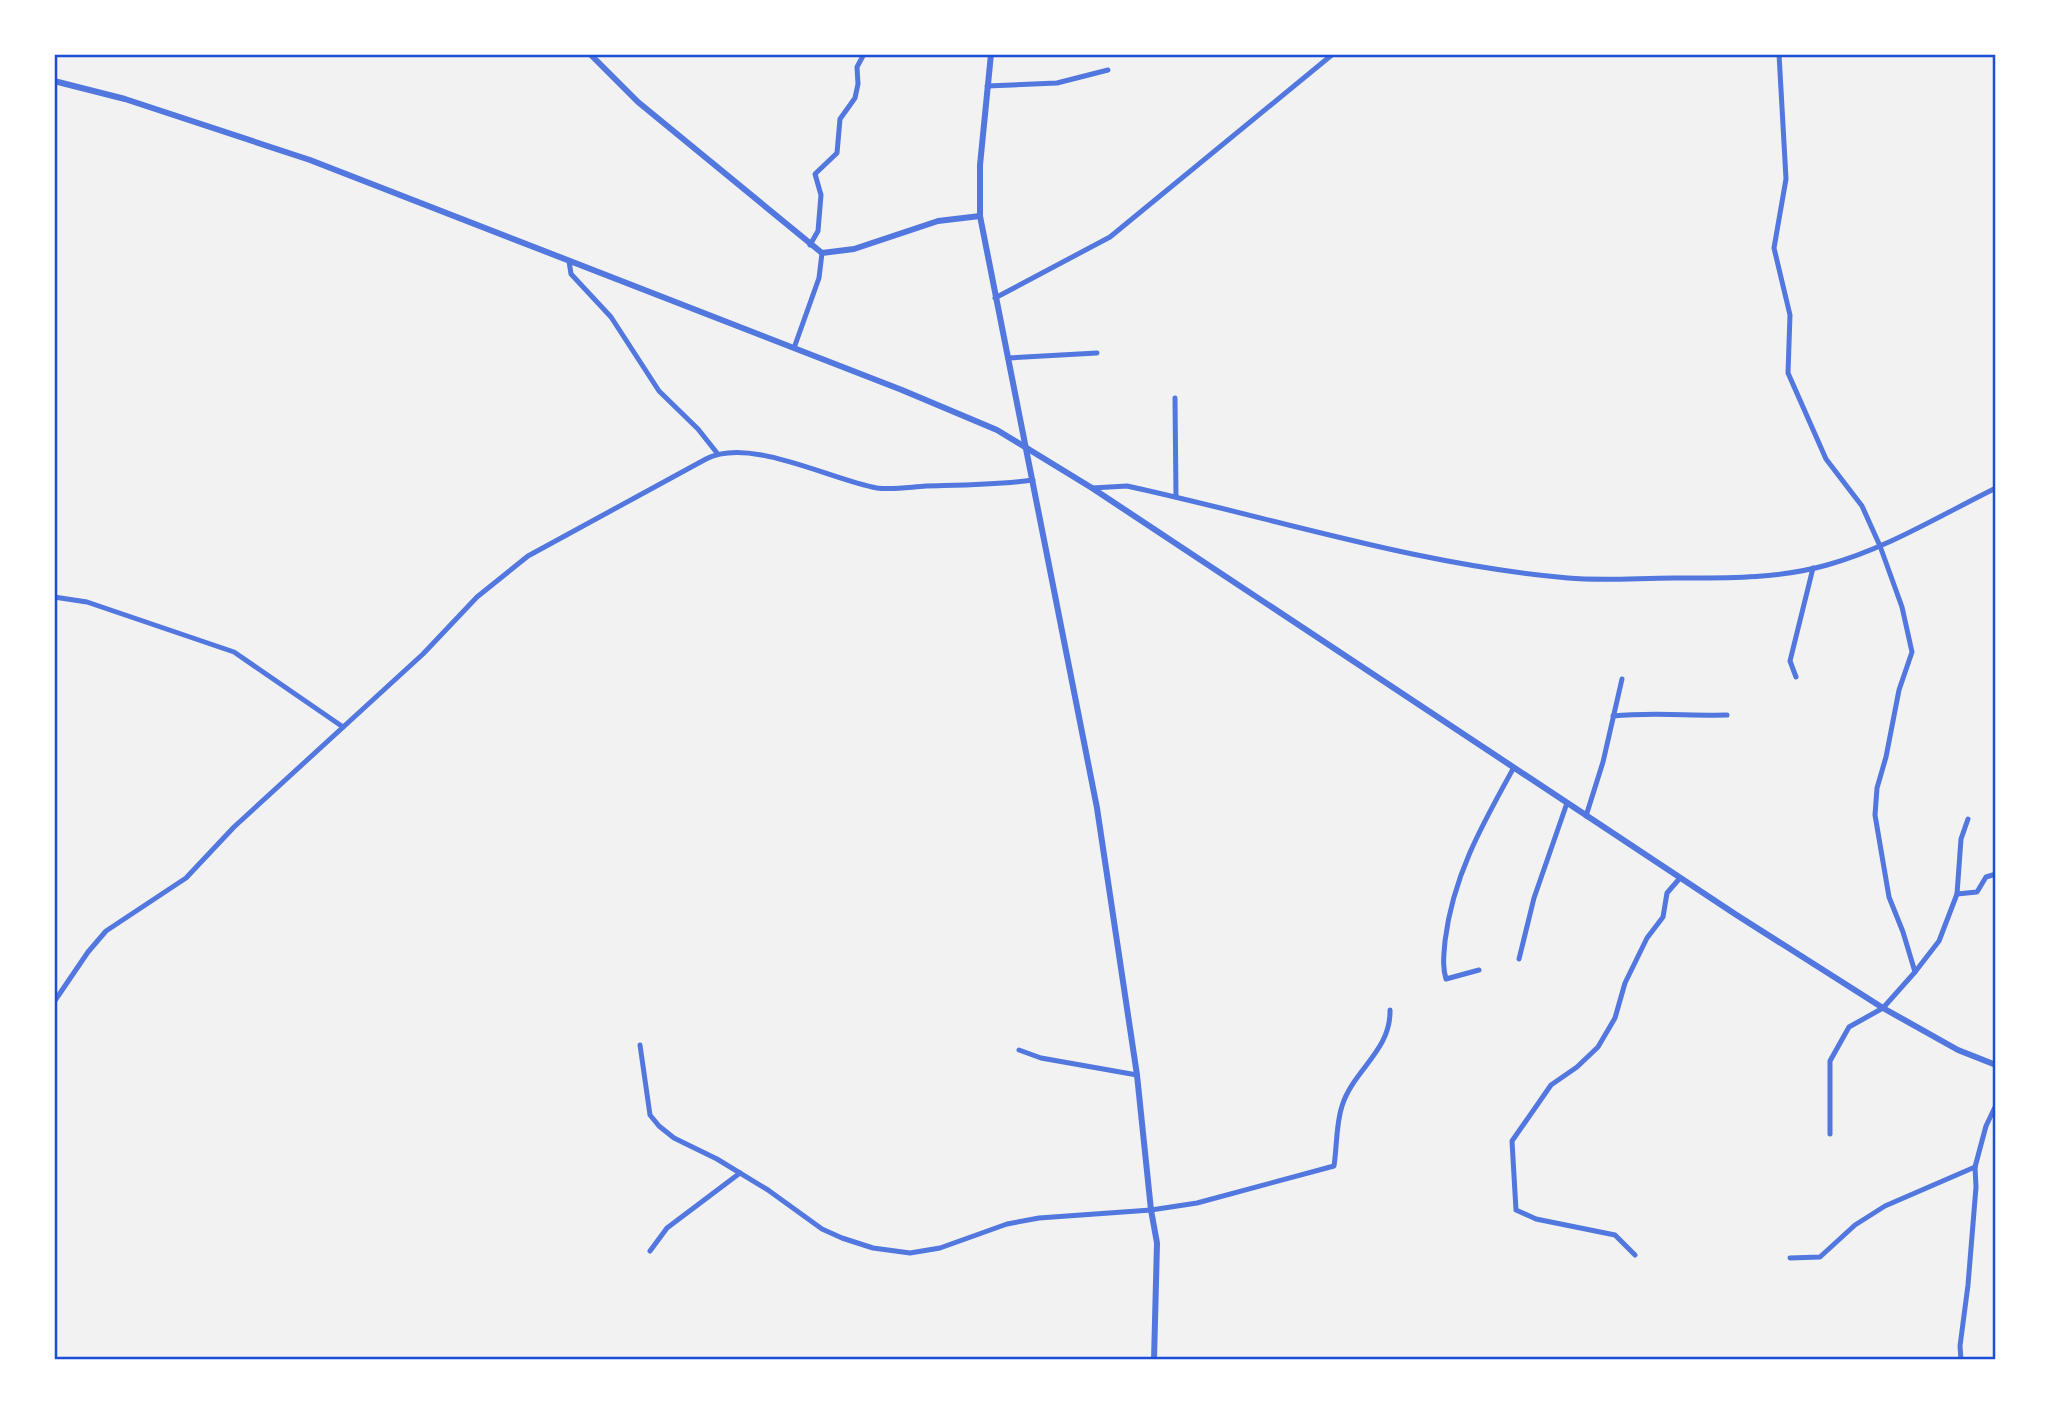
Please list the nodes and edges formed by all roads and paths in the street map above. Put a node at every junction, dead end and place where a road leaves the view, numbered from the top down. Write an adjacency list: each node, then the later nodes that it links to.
1 (590, 54): 10 (street)
2 (863, 54): 10 (street)
3 (991, 54): 8 (street)
4 (1333, 54): 13 (street)
5 (1779, 54): 24 (street)
6 (1108, 70): 8 (street)
7 (54, 81): 12 (street)
8 (987, 86): 9 (street)
9 (980, 216): 11 (street); 13 (street)
10 (810, 245): 11 (street)
11 (822, 253): 14 (street)
12 (569, 261): 14 (street); 19 (street)
13 (995, 298): 16 (street)
14 (794, 348): 18 (street)
15 (1097, 353): 16 (street)
16 (1008, 358): 18 (street)
17 (1175, 398): 23 (street)
18 (1025, 447): 20 (street); 21 (street)
19 (717, 453): 20 (street); 31 (street)
20 (1033, 480): 48 (street)
21 (1093, 488): 23 (street); 32 (street)
22 (1996, 488): 24 (street)
23 (1175, 497): 25 (street)
24 (1880, 546): 25 (street); 41 (street)
25 (1813, 568): 27 (street)
26 (54, 597): 31 (street)
27 (1796, 677)
28 (1622, 680): 30 (street)
29 (1727, 715): 30 (street)
30 (1613, 716): 34 (street)
31 (342, 727): 42 (street)
32 (1513, 769): 33 (street); 40 (street)
33 (1567, 803): 34 (street); 39 (street)
34 (1586, 816): 37 (street)
35 (1968, 819): 38 (street)
36 (1996, 874): 38 (street)
37 (1680, 878): 43 (street); 55 (street)
38 (1957, 894): 41 (street)
39 (1519, 959)
40 (1479, 970)
41 (1915, 972): 43 (street)
42 (54, 1002)
43 (1883, 1008): 47 (street); 50 (street)
44 (1390, 1010): 53 (street)
45 (640, 1045): 52 (street)
46 (1019, 1050): 48 (street)
47 (1996, 1065)
48 (1136, 1075): 53 (street)
49 (1996, 1105): 51 (street)
50 (1830, 1134)
51 (1975, 1167): 56 (street); 58 (street)
52 (740, 1173): 53 (street); 54 (street)
53 (1151, 1210): 57 (street)
54 (650, 1251)
55 (1635, 1255)
56 (1790, 1258)
57 (1154, 1360)
58 (1961, 1360)

